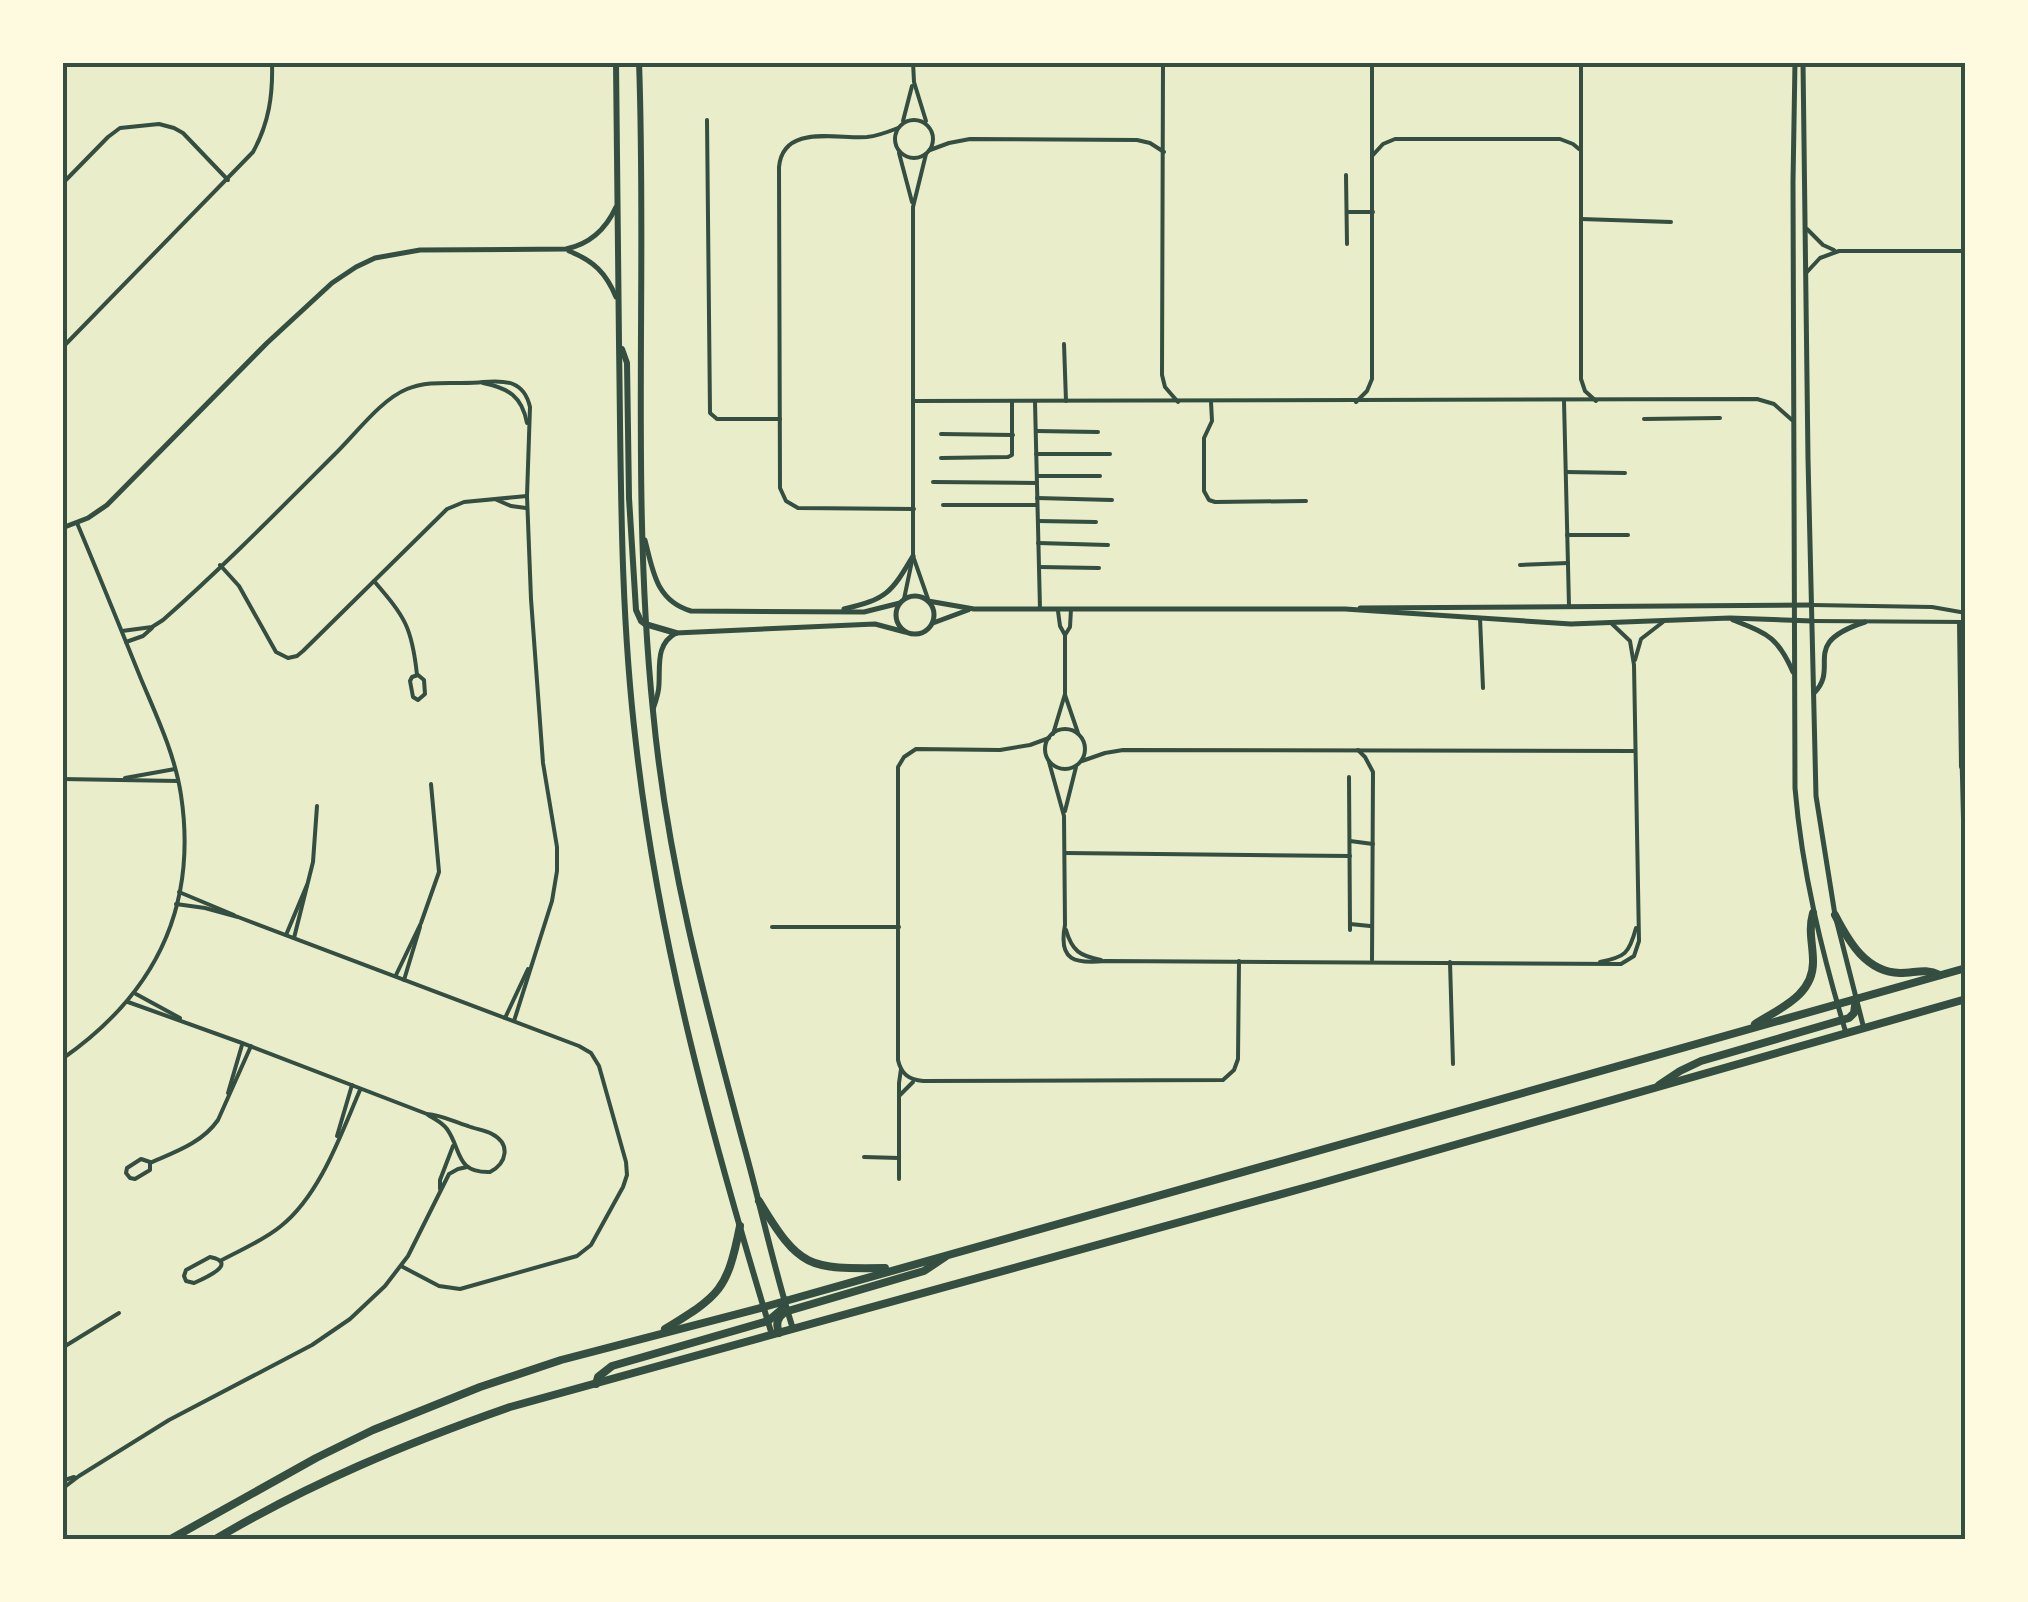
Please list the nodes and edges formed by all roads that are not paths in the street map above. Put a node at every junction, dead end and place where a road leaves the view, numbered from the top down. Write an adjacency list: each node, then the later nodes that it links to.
1 (272, 62): 19 (street)
2 (616, 62): 21 (main road)
3 (639, 62): 75 (main road)
4 (913, 62): 9 (street)
5 (1163, 62): 15 (street)
6 (1372, 62): 17 (street)
7 (1580, 62): 16 (street)
8 (1799, 62): 27 (street); 50 (street)
9 (914, 82): 11 (street); 12 (street)
10 (707, 120): 49 (street)
11 (927, 125): 12 (street); 14 (street)
12 (901, 126): 13 (street); 49 (street)
13 (898, 149): 14 (street); 22 (street)
14 (928, 152): 15 (street); 22 (street)
15 (1164, 152): 44 (street)
16 (1581, 152): 17 (street); 25 (street)
17 (1372, 154): 24 (street)
18 (1346, 175): 23 (street)
19 (228, 180): 20 (street); 35 (street)
20 (62, 184)
21 (618, 202): 29 (street); 33 (main road)
22 (913, 207): 38 (street)
23 (1347, 212): 24 (street); 28 (street)
24 (1373, 212): 46 (street)
25 (1581, 219): 26 (street); 41 (street)
26 (1671, 222)
27 (1806, 228): 30 (street); 32 (street)
28 (1348, 244)
29 (566, 249): 33 (street); 74 (street)
30 (1839, 251): 31 (street); 32 (street)
31 (1966, 252)
32 (1807, 272): 91 (street)
33 (618, 302): 34 (main road)
34 (620, 343): 109 (main road); 198 (main road)
35 (64, 344)
36 (1064, 344): 43 (street)
37 (480, 382): 51 (street); 51 (street); 83 (street)
38 (914, 401): 39 (street); 71 (street)
39 (1012, 401): 42 (street); 55 (street)
40 (1564, 401): 41 (street); 46 (street); 59 (street)
41 (1596, 401): 50 (street)
42 (1035, 402): 43 (street); 52 (street)
43 (1066, 402): 44 (street)
44 (1178, 402): 45 (street)
45 (1211, 402): 46 (street); 67 (street)
46 (1356, 402)
47 (1644, 418): 48 (street)
48 (1720, 418)
49 (780, 419): 71 (street)
50 (1793, 422): 90 (street)
51 (528, 428): 64 (street)
52 (1036, 431): 53 (street); 56 (street)
53 (1098, 432)
54 (941, 434): 55 (street)
55 (1014, 435): 58 (street)
56 (1036, 454): 57 (street); 62 (street)
57 (1110, 454)
58 (942, 458)
59 (1566, 472): 60 (street); 77 (street)
60 (1625, 473)
61 (1100, 476): 62 (street)
62 (1037, 479): 63 (street); 68 (street)
63 (933, 482)
64 (527, 496): 65 (street); 70 (street)
65 (497, 500): 70 (street); 87 (street)
66 (1112, 500): 68 (street)
67 (1306, 501)
68 (1037, 502): 69 (street); 72 (street)
69 (943, 505)
70 (528, 508): 160 (street)
71 (914, 509): 81 (street)
72 (1038, 522): 73 (street); 79 (street)
73 (1096, 522)
74 (78, 523): 76 (street); 111 (street)
75 (642, 527): 98 (street); 109 (main road)
76 (62, 528)
77 (1567, 534): 78 (street); 82 (street)
78 (1628, 535)
79 (1038, 543): 80 (street); 85 (street)
80 (1108, 544)
81 (914, 556): 88 (street); 89 (street); 98 (street)
82 (1568, 563): 84 (street); 92 (street)
83 (220, 565): 87 (street); 110 (street)
84 (1520, 565)
85 (1039, 566): 86 (street); 94 (street)
86 (1099, 568)
87 (374, 581): 118 (street)
88 (928, 600): 89 (street); 93 (street); 108 (street)
89 (902, 601): 98 (street); 113 (street)
90 (1794, 604): 91 (street); 92 (street); 103 (street)
91 (1812, 605): 99 (street); 104 (street)
92 (1568, 608): 97 (street)
93 (974, 609): 94 (street); 108 (street)
94 (1040, 609): 95 (street)
95 (1058, 609): 96 (street); 114 (street)
96 (1071, 609): 97 (street); 114 (street)
97 (1345, 609): 100 (street)
98 (834, 612)
99 (1966, 613)
100 (1480, 618): 105 (street); 119 (street)
101 (1730, 618): 102 (street); 103 (street); 117 (street)
102 (1665, 620): 105 (street); 116 (street)
103 (1794, 620): 104 (street); 117 (street)
104 (1812, 620): 106 (street); 121 (street)
105 (1610, 622): 116 (street)
106 (1865, 622): 107 (street); 121 (street)
107 (1962, 622): 124 (street)
108 (933, 623): 113 (street)
109 (645, 624): 112 (main road); 122 (main road)
110 (152, 627): 111 (street); 115 (street)
111 (122, 631): 115 (street)
112 (676, 632): 113 (street); 122 (street)
113 (905, 632)
114 (1066, 634): 120 (street)
115 (126, 642): 132 (street)
116 (1634, 665): 128 (street)
117 (1794, 674): 148 (street)
118 (417, 675): 118 (street)
119 (1483, 688)
120 (1065, 694): 123 (street); 125 (street)
121 (1814, 694): 149 (street)
122 (652, 712): 197 (main road)
123 (1078, 733): 125 (street); 130 (street)
124 (1961, 734): 126 (street); 131 (street)
125 (1051, 736): 129 (street); 154 (street)
126 (1966, 742)
127 (1358, 750): 128 (street); 130 (street); 141 (street)
128 (1635, 751): 159 (street)
129 (1050, 762): 130 (street); 139 (street)
130 (1080, 763): 139 (street)
131 (1964, 764): 142 (lane)
132 (175, 769): 135 (street); 136 (street)
133 (1349, 777): 140 (street)
134 (62, 779): 135 (street)
135 (120, 779): 136 (street)
136 (178, 781): 146 (street)
137 (431, 784): 151 (street)
138 (317, 806): 145 (street)
139 (1064, 816): 143 (street)
140 (1350, 841): 141 (street); 144 (street)
141 (1373, 844): 152 (street)
142 (1963, 850)
143 (1064, 852): 144 (street); 157 (street)
144 (1350, 856): 152 (street)
145 (309, 880): 155 (street); 156 (street)
146 (179, 892): 147 (street); 150 (street)
147 (176, 904): 150 (street); 165 (street)
148 (1813, 912): 169 (street); 174 (main road)
149 (1835, 915): 162 (main road); 166 (street)
150 (238, 917): 155 (street)
151 (421, 923): 163 (street); 164 (street)
152 (1373, 926): 158 (street)
153 (772, 927): 154 (street)
154 (898, 928): 181 (street)
155 (286, 935): 156 (street)
156 (294, 938): 163 (street)
157 (1240, 961): 158 (street); 182 (street)
158 (1372, 961): 159 (street)
159 (1450, 962): 180 (street)
160 (530, 965): 170 (street); 172 (street)
161 (1966, 968): 162 (main road)
162 (1940, 975): 166 (main road)
163 (395, 976): 164 (street)
164 (404, 980): 170 (street)
165 (135, 993): 168 (street); 171 (street)
166 (1856, 998): 169 (main road); 173 (main road); 175 (street)
167 (1966, 1000): 175 (main road)
168 (128, 1002): 171 (street); 179 (street)
169 (1838, 1004): 173 (street); 174 (main road)
170 (505, 1018): 172 (street)
171 (184, 1021): 177 (street)
172 (514, 1021): 201 (street)
173 (1842, 1021): 176 (street); 185 (main road)
174 (1750, 1028): 199 (main road)
175 (1864, 1029): 176 (main road)
176 (1846, 1034): 185 (main road)
177 (242, 1043): 178 (street); 187 (street)
178 (251, 1046): 183 (street); 187 (street)
179 (62, 1059)
180 (1453, 1064)
181 (901, 1069): 182 (street); 186 (street)
182 (916, 1080): 186 (street)
183 (352, 1085): 184 (street); 189 (street)
184 (361, 1088): 188 (street); 189 (street)
185 (1656, 1088): 208 (main road)
186 (899, 1096): 192 (street)
187 (227, 1098): 193 (street)
188 (428, 1114): 190 (street); 194 (street)
189 (336, 1141): 200 (street)
190 (454, 1144): 194 (street); 196 (street)
191 (864, 1157): 192 (street)
192 (899, 1158): 195 (street)
193 (150, 1164): 193 (street)
194 (468, 1167): 196 (street)
195 (899, 1179)
196 (440, 1189): 201 (street)
197 (760, 1201): 202 (main road); 203 (main road)
198 (740, 1226): 204 (main road); 209 (main road)
199 (948, 1254): 202 (main road); 205 (main road)
200 (220, 1261): 200 (street)
201 (401, 1266): 213 (street)
202 (900, 1268): 203 (main road)
203 (785, 1300): 204 (main road); 205 (main road); 207 (main road)
204 (764, 1307): 207 (main road); 209 (main road)
205 (788, 1311): 208 (main road); 210 (main road)
206 (119, 1313): 211 (street)
207 (768, 1321): 210 (main road); 212 (main road)
208 (793, 1328): 210 (main road)
209 (657, 1334): 216 (main road)
210 (776, 1334): 212 (main road)
211 (62, 1348)
212 (596, 1384): 217 (main road)
213 (79, 1476): 214 (street); 215 (street)
214 (62, 1482)
215 (62, 1489)
216 (169, 1540)
217 (214, 1540)

